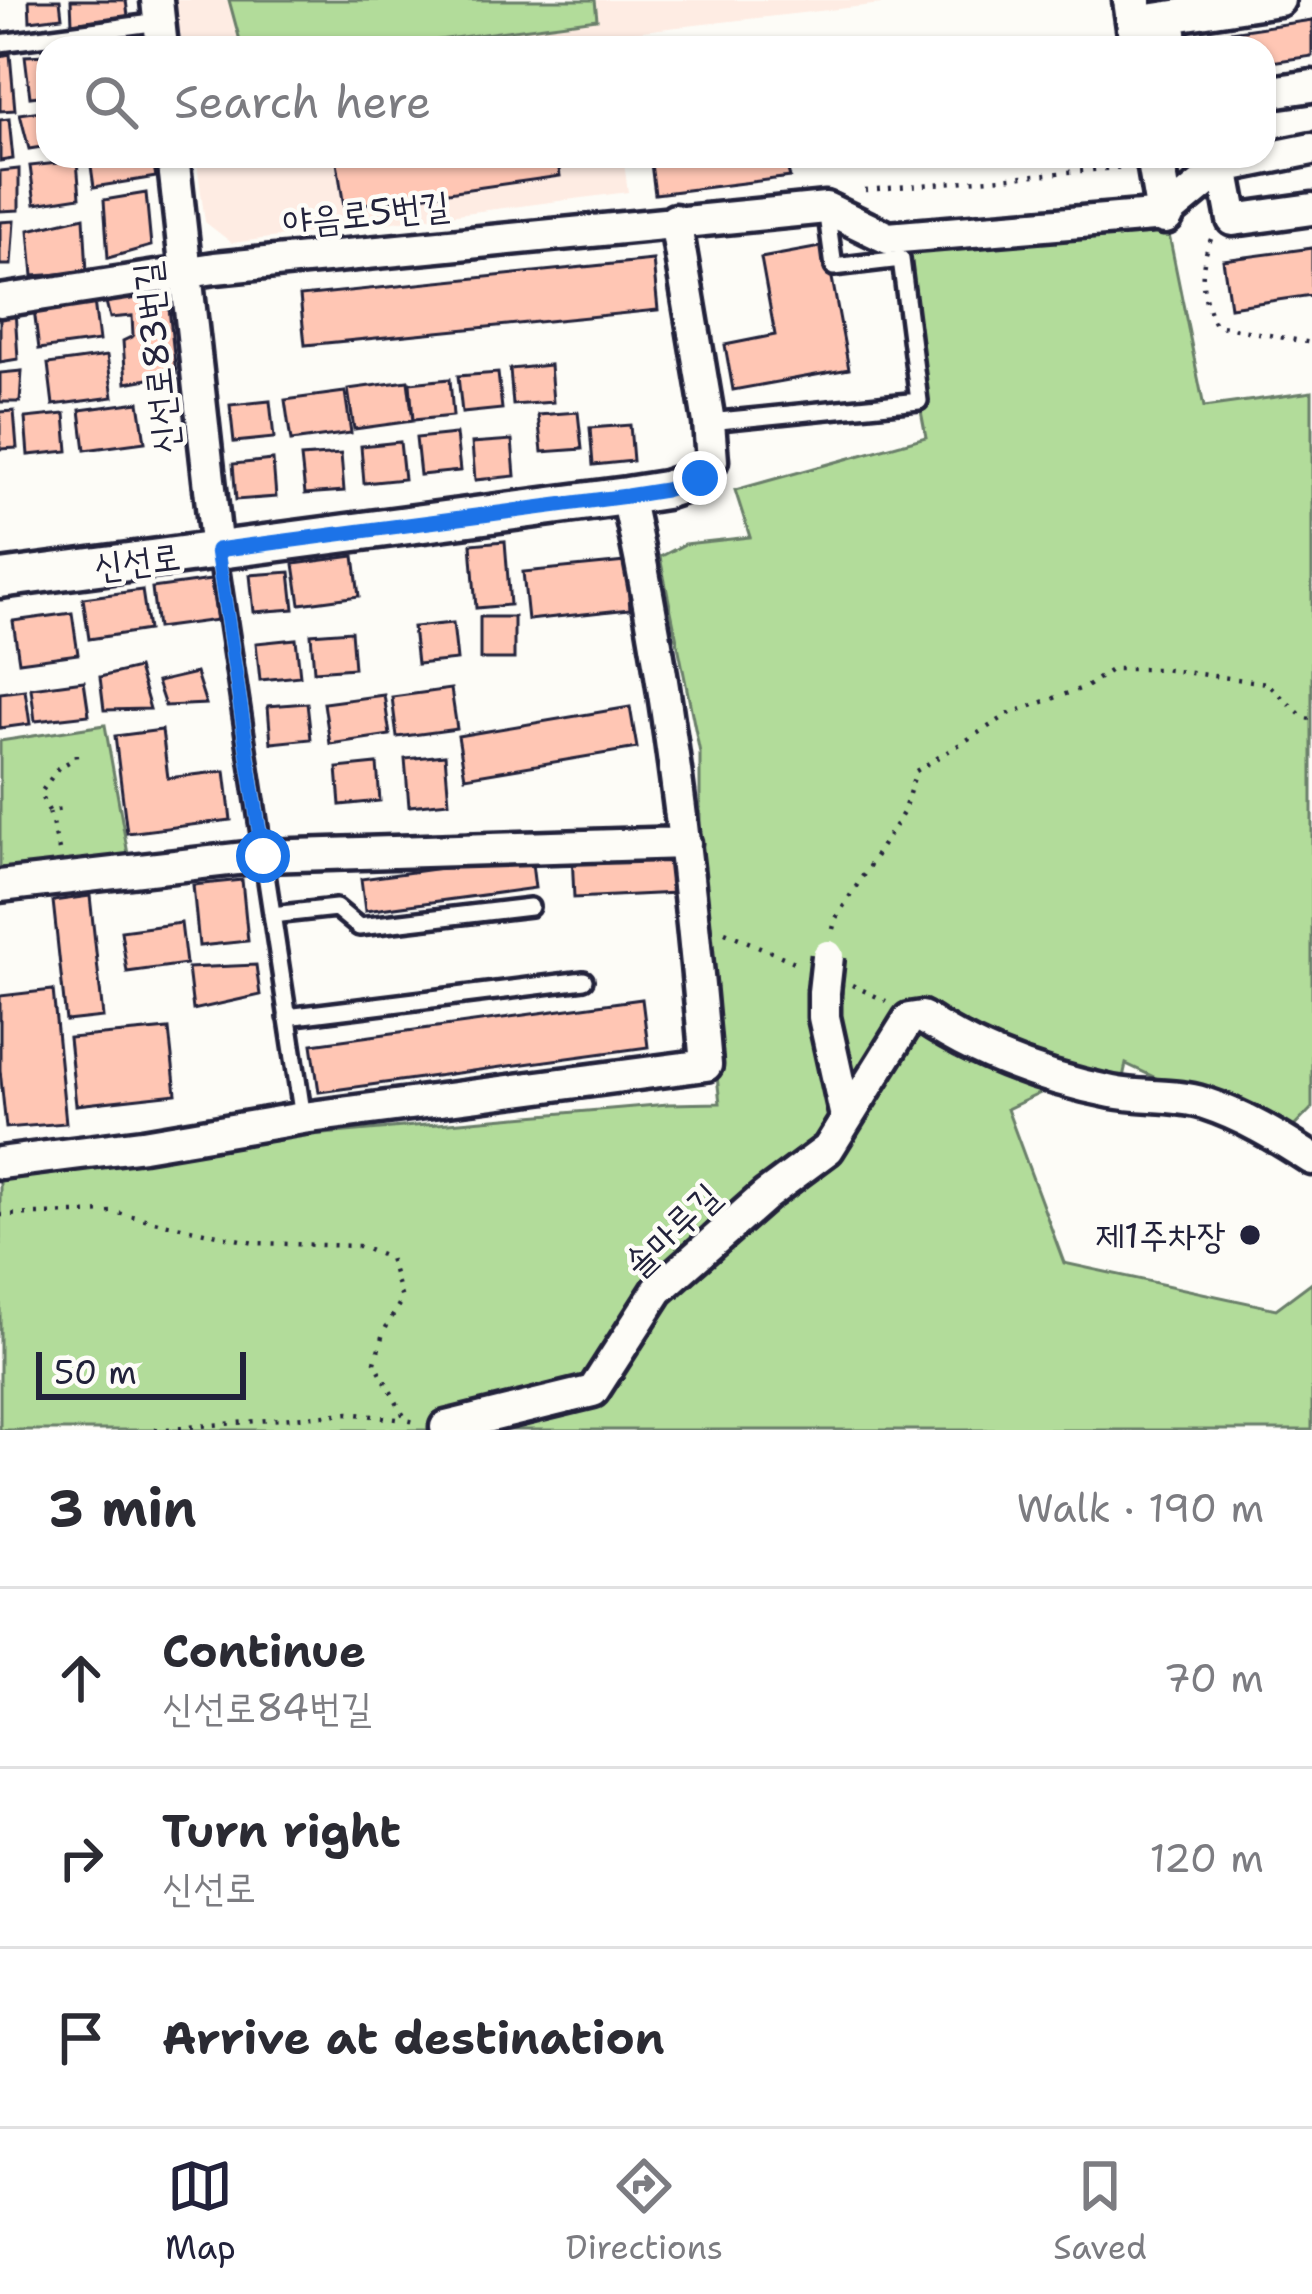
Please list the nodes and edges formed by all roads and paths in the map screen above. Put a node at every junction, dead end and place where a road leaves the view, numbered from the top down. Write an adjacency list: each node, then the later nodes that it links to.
1 (1279, 0): 3 (street)
2 (160, 23): 4 (lane)
3 (1149, 27)
4 (56, 36)
5 (36, 38): 6 (lane)
6 (0, 43)
7 (1312, 86): 8 (street)
8 (1276, 92)
9 (1312, 149): 10 (street)
10 (1276, 156)
11 (174, 168): 22 (street, 신선로83번길)
12 (1120, 168): 16 (path)
13 (1148, 168): 19 (street)
14 (1222, 168): 19 (street)
15 (1223, 168): 21 (street)
16 (865, 190)
17 (826, 208): 19 (street); 20 (street, 야음로5번길); 25 (lane)
18 (1312, 209): 21 (street)
19 (1165, 215)
20 (675, 220): 22 (street, 야음로5번길); 25 (street)
21 (1233, 220): 24 (path)
22 (185, 272): 23 (street, 야음로5번길); 28 (street, 신선로83번길)
23 (0, 301)
24 (1312, 344)
25 (709, 422): 26 (street)
26 (700, 478): 27 (street, 신선로)
27 (627, 496): 28 (street, 신선로); 34 (street)
28 (217, 550): 29 (street, 신선로); 35 (lane)
29 (0, 579)
30 (1312, 719): 40 (path)
31 (75, 746): 33 (path)
32 (62, 809): 33 (path)
33 (49, 811): 36 (path)
34 (685, 843): 35 (street); 44 (street)
35 (263, 856): 36 (street); 39 (lane)
36 (66, 878): 37 (street)
37 (0, 886)
38 (530, 907): 39 (lane)
39 (272, 916): 42 (lane)
40 (829, 948): 43 (street, bridge)
41 (584, 980): 42 (lane)
42 (287, 1017): 44 (lane)
43 (846, 1117): 45 (street, 솔마루길); 49 (street, 솔마루길)
44 (303, 1118): 46 (street)
45 (1312, 1159)
46 (0, 1162)
47 (0, 1215): 48 (path)
48 (406, 1420): 49 (path); 50 (path)
49 (446, 1427)
50 (155, 1430)

